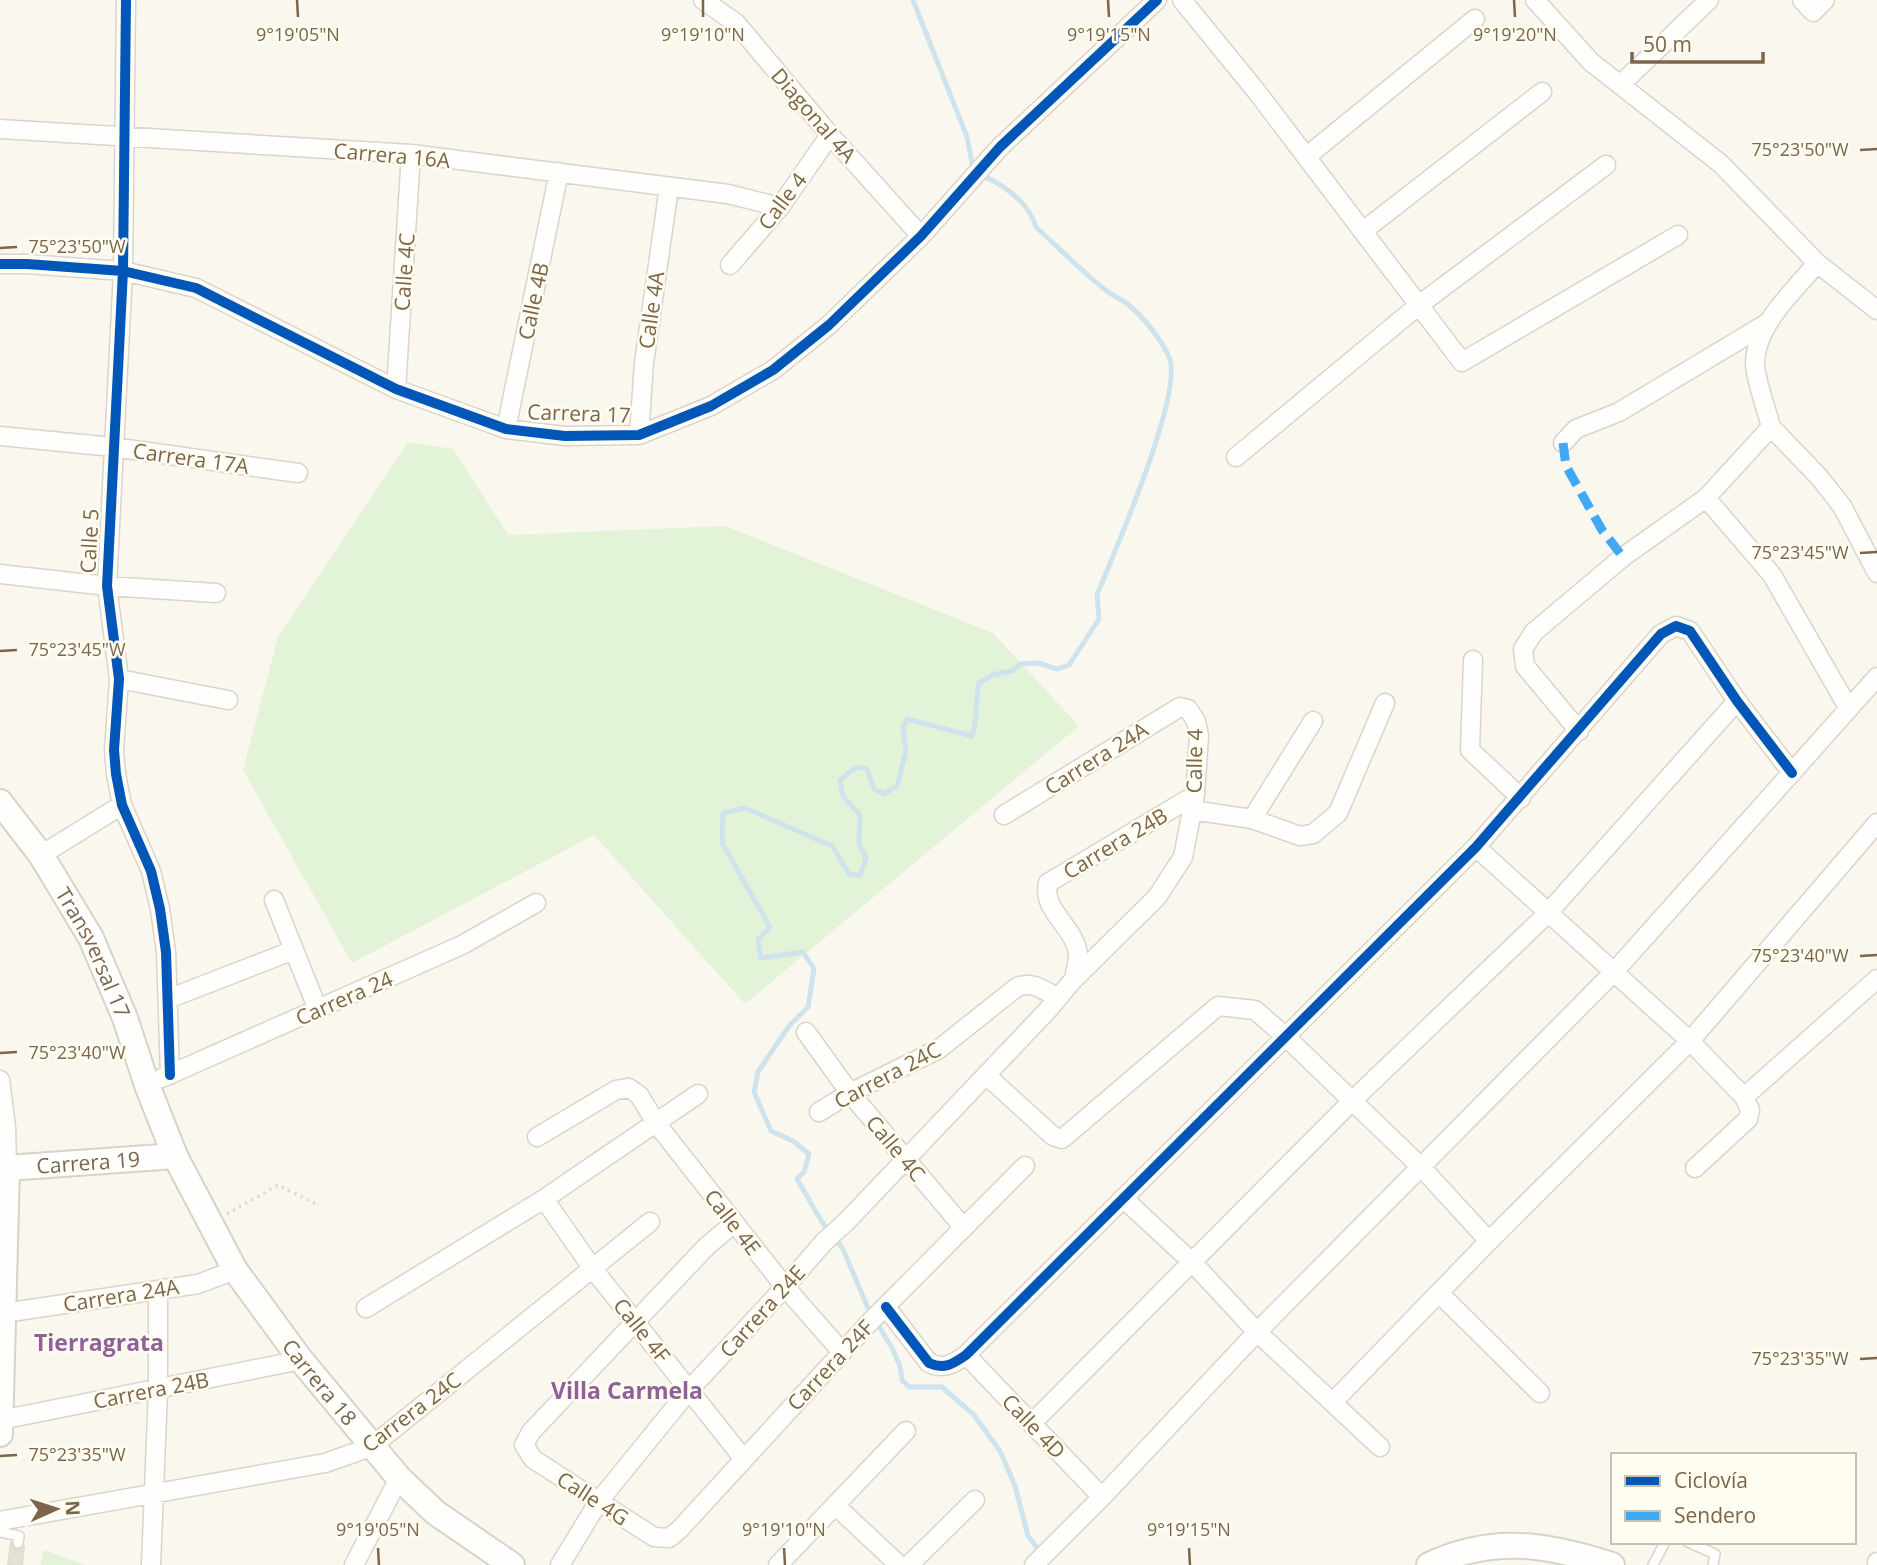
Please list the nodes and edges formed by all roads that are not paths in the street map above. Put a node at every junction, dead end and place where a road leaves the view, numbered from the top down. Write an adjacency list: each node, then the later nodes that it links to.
1 (126, 0): 14 (street, Calle 5)
2 (703, 0): 13 (street, Diagonal 4A)
3 (1157, 0): 23 (street, Carrera 17)
4 (1182, 0): 16 (street)
5 (1709, 0): 10 (street)
6 (1802, 0): 7 (street)
7 (1825, 0)
8 (1543, 3): 10 (street)
9 (1475, 19): 16 (street)
10 (1620, 84): 24 (street)
11 (1542, 92): 21 (street)
12 (0, 129): 14 (street, Carrera 16A)
13 (830, 135): 20 (street, Calle 4); 23 (street, Diagonal 4A)
14 (126, 137): 15 (street, Carrera 16A); 27 (street, Calle 5)
15 (411, 154): 18 (street, Carrera 16A); 31 (street, Calle 4C)
16 (1306, 157): 21 (street)
17 (1606, 165): 28 (street)
18 (559, 172): 19 (street, Carrera 16A); 33 (street, Calle 4B)
19 (669, 187): 20 (street, Carrera 16A); 34 (street, Calle 4A)
20 (780, 207): 26 (street, Calle 4)
21 (1363, 230): 28 (street)
22 (1678, 235): 28 (street)
23 (921, 236): 34 (street, Carrera 17)
24 (1816, 263): 29 (street); 30 (street)
25 (0, 264): 27 (street, Carrera 17)
26 (730, 265)
27 (123, 271): 31 (street, Carrera 17); 37 (street, Calle 5)
28 (1419, 305): 38 (street)
29 (1877, 310)
30 (1769, 322): 32 (street); 36 (street)
31 (396, 389): 33 (street, Carrera 17)
32 (1771, 427): 40 (street); 41 (street)
33 (506, 429): 34 (street, Carrera 17)
34 (639, 435)
35 (0, 436): 37 (street, Carrera 17A)
36 (1563, 443)
37 (113, 447): 39 (street, Carrera 17A); 43 (street, Calle 5)
38 (1236, 457)
39 (298, 473)
40 (1706, 498): 52 (street); 54 (street)
41 (1877, 573)
42 (0, 574): 43 (street)
43 (107, 586): 44 (street); 47 (street, Calle 5)
44 (216, 593)
45 (1474, 660): 56 (street)
46 (1877, 677): 52 (street)
47 (119, 679): 48 (street); 59 (street, Calle 5)
48 (228, 700)
49 (1737, 701): 54 (street); 55 (street); 67 (street)
50 (1385, 703): 61 (street)
51 (1188, 709): 58 (street, Calle 4); 60 (street, Carrera 24A)
52 (1849, 709): 55 (street)
53 (1313, 721): 61 (street)
54 (1579, 731): 56 (street)
55 (1792, 772): 69 (street)
56 (1521, 798): 63 (street)
57 (0, 802): 64 (street, Transversal 17)
58 (1194, 803): 61 (street); 70 (street, Calle 4); 70 (street, Carrera 24B)
59 (122, 805): 64 (street); 73 (street, Calle 5)
60 (1004, 815)
61 (1252, 819)
62 (1877, 823): 77 (street)
63 (1476, 847): 67 (street); 76 (street)
64 (41, 855): 81 (street, Transversal 17)
65 (274, 900): 68 (street)
66 (536, 903): 74 (street, Carrera 24)
67 (1547, 914): 69 (street); 85 (street)
68 (294, 950): 73 (street); 74 (street)
69 (1614, 972): 77 (street); 92 (street)
70 (1074, 979): 72 (street)
71 (1877, 979): 84 (street)
72 (1058, 998): 79 (street); 82 (street, Carrera 24C)
73 (168, 999): 78 (street, Calle 5)
74 (318, 1010): 78 (street, Carrera 24)
75 (806, 1032): 82 (street, Calle 4C)
76 (1286, 1037): 79 (street); 85 (street); 95 (street)
77 (1690, 1041): 84 (street); 100 (street)
78 (170, 1074): 81 (street, Carrera 24)
79 (986, 1076): 90 (street, Carrera 24E)
80 (0, 1080): 93 (street, Carrera 19)
81 (147, 1085): 89 (street, Transversal 17)
82 (850, 1093): 86 (street, Carrera 24C); 90 (street, Calle 4C)
83 (698, 1094): 87 (street)
84 (1744, 1097): 94 (street)
85 (1352, 1101): 92 (street); 101 (street)
86 (819, 1112)
87 (656, 1123): 88 (street, Calle 4E); 96 (street); 98 (street, Calle 4E)
88 (537, 1137)
89 (175, 1156): 93 (street, Carrera 19); 103 (street, Carrera 18)
90 (906, 1160): 99 (street, Calle 4C); 104 (street, Carrera 24E)
91 (1025, 1166): 99 (street, Carrera 24F)
92 (1421, 1167): 100 (street); 111 (street)
93 (2, 1168): 108 (street)
94 (1695, 1168)
95 (1123, 1198): 101 (street); 113 (street)
96 (544, 1199): 102 (street, Calle 4F); 107 (street)
97 (650, 1222): 102 (street, Carrera 24C)
98 (734, 1223): 104 (street, Calle 4E); 110 (street)
99 (964, 1228): 109 (street, Carrera 24F)
100 (1489, 1241): 106 (street)
101 (1193, 1263): 111 (street); 119 (street)
102 (593, 1269): 110 (street, Calle 4F); 122 (street, Carrera 24C)
103 (235, 1270): 105 (street, Carrera 24A); 114 (street, Carrera 18)
104 (785, 1287): 112 (street, Calle 4E); 115 (street, Carrera 24E)
105 (158, 1290): 108 (street, Carrera 24A); 116 (street)
106 (1439, 1293): 117 (street); 118 (street)
107 (366, 1308)
108 (4, 1313): 120 (street)
109 (879, 1314): 112 (street, Carrera 24F); 113 (street)
110 (635, 1322): 115 (street, Calle 4F); 129 (street, Calle 4G)
111 (1257, 1332): 118 (street); 127 (street)
112 (842, 1352): 124 (street, Carrera 24F)
113 (966, 1355): 119 (street, Calle 4D)
114 (301, 1360): 116 (street, Carrera 24B); 122 (street, Carrera 18)
115 (690, 1389): 124 (street, Calle 4F); 129 (street, Carrera 24E)
116 (158, 1390): 120 (street, Carrera 24B); 126 (street)
117 (1540, 1393)
118 (1333, 1402): 123 (street)
119 (1032, 1423): 127 (street, Calle 4D)
120 (1, 1427)
121 (906, 1431): 130 (street)
122 (371, 1447): 125 (street, Carrera 18); 126 (street, Carrera 24C)
123 (1380, 1447)
124 (743, 1458): 133 (street, Carrera 24F)
125 (399, 1478): 140 (street); 141 (street, Carrera 18)
126 (152, 1494): 131 (street, Carrera 24C); 139 (street)
127 (1101, 1497): 146 (street)
128 (975, 1500): 145 (street)
129 (599, 1501): 133 (street, Calle 4G); 142 (street, Carrera 24E)
130 (836, 1506): 143 (street); 144 (street)
131 (0, 1521)
132 (0, 1532): 134 (lane)
133 (668, 1538)
134 (18, 1543)
135 (1664, 1544): 149 (lane)
136 (1692, 1544): 150 (lane)
137 (1479, 1556): 138 (street); 147 (street)
138 (1578, 1560): 148 (street)
139 (150, 1565)
140 (354, 1565)
141 (512, 1565)
142 (560, 1565)
143 (778, 1565)
144 (899, 1565)
145 (909, 1565)
146 (1034, 1565)
147 (1429, 1565)
148 (1612, 1565)
149 (1653, 1565)
150 (1713, 1565)

